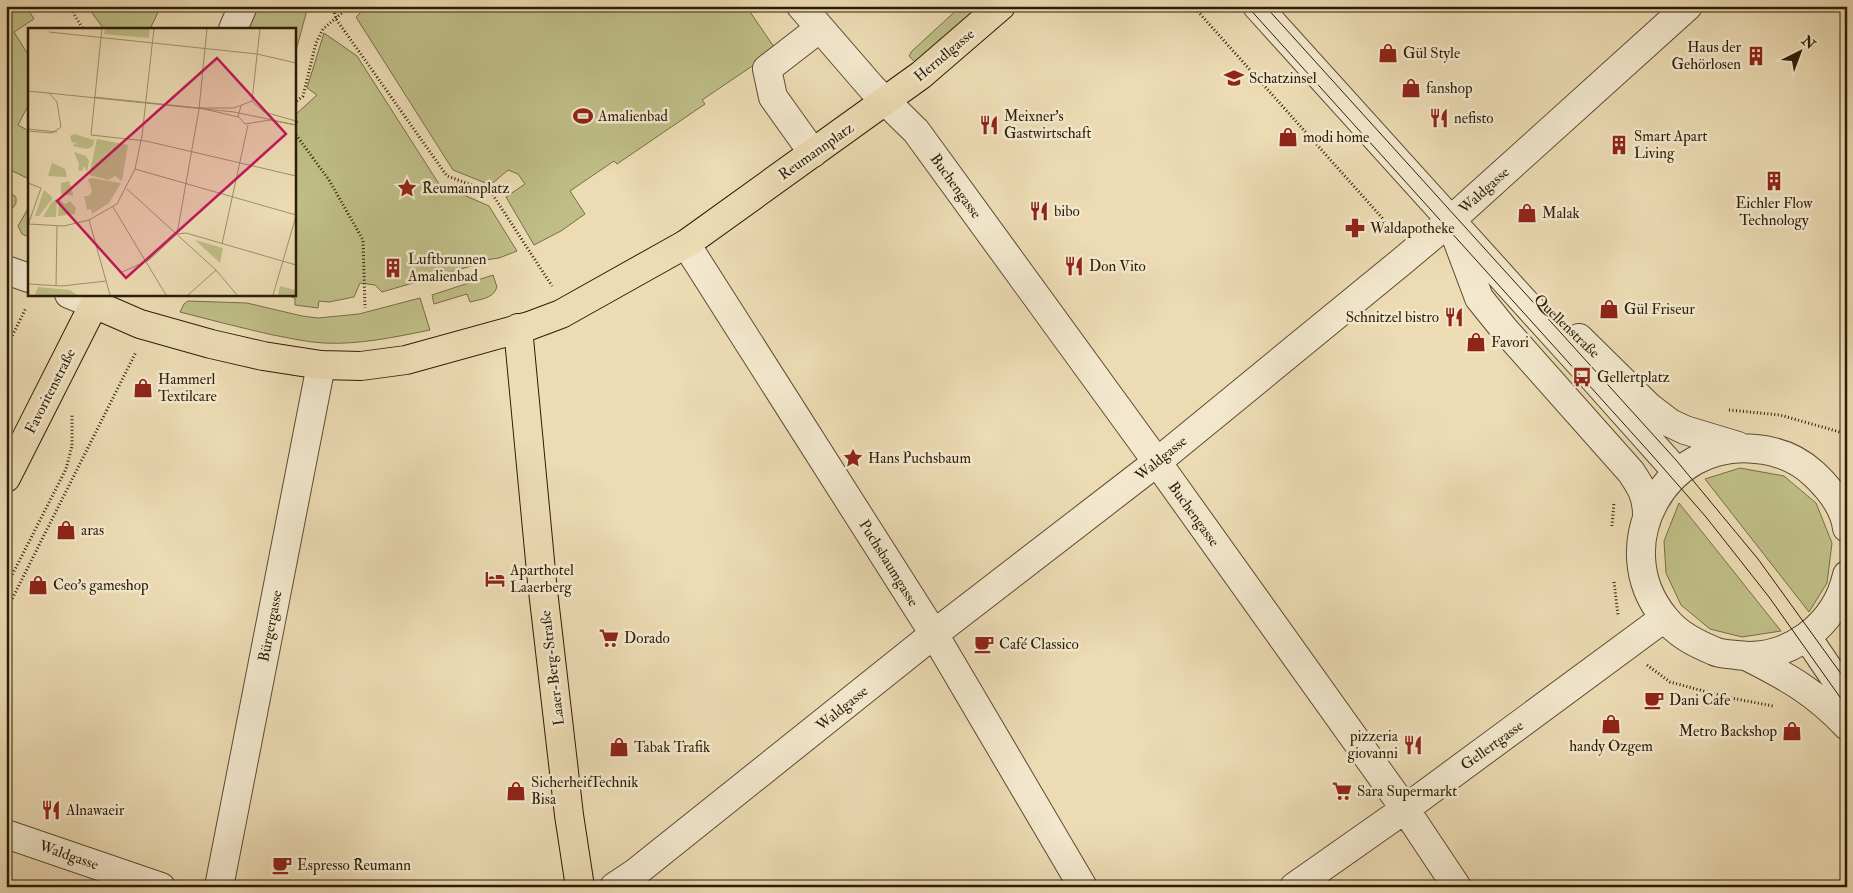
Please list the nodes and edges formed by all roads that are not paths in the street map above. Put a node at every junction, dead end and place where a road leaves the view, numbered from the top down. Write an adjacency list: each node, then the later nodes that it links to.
1 (243, 6): 6 (street)
2 (801, 6): 7 (street)
3 (1001, 6): 8 (main road, Herndlgasse)
4 (1257, 6): 10 (street, Quellenstraße)
5 (1688, 6): 10 (street, Waldgasse)
6 (234, 28)
7 (820, 28): 8 (street); 9 (street)
8 (886, 101): 9 (main road, Reumannplatz); 18 (street, Buchengasse)
9 (813, 153): 11 (main road, Reumannplatz)
10 (1450, 221): 17 (street, Quellenstraße); 18 (street, Waldgasse); 19 (street, Quellenstraße); 22 (street, Quellenstraße)
11 (686, 244): 15 (main road, Reumannplatz); 27 (street, Puchsbaumgasse)
12 (6, 270): 13 (street)
13 (28, 289)
14 (82, 299): 16 (main road, Reumannplatz); 20 (main road, Favoritenstraße)
15 (518, 328): 16 (main road, Reumannplatz); 36 (main road, Laaer-Berg-Straße)
16 (321, 365): 35 (street, Bürgergasse)
17 (1740, 447): 19 (street); 21 (street)
18 (1157, 462): 27 (street, Waldgasse); 32 (street, Buchengasse)
19 (1677, 472): 22 (street)
20 (6, 478)
21 (1838, 482): 23 (street)
22 (1647, 515): 25 (street)
23 (1847, 528)
24 (1845, 582): 26 (street); 28 (street)
25 (1664, 618): 29 (street); 32 (street, Gellertgasse)
26 (1847, 632)
27 (934, 634): 37 (street, Waldgasse); 38 (street, Puchsbaumgasse)
28 (1807, 637): 29 (street); 30 (street)
29 (1748, 657): 31 (street)
30 (1847, 696)
31 (1847, 726)
32 (1405, 809): 39 (street, Gellertgasse); 40 (street, Buchengasse)
33 (6, 834): 34 (street, Waldgasse)
34 (161, 887)
35 (219, 887)
36 (580, 887)
37 (614, 887)
38 (1084, 887)
39 (1294, 887)
40 (1457, 887)

